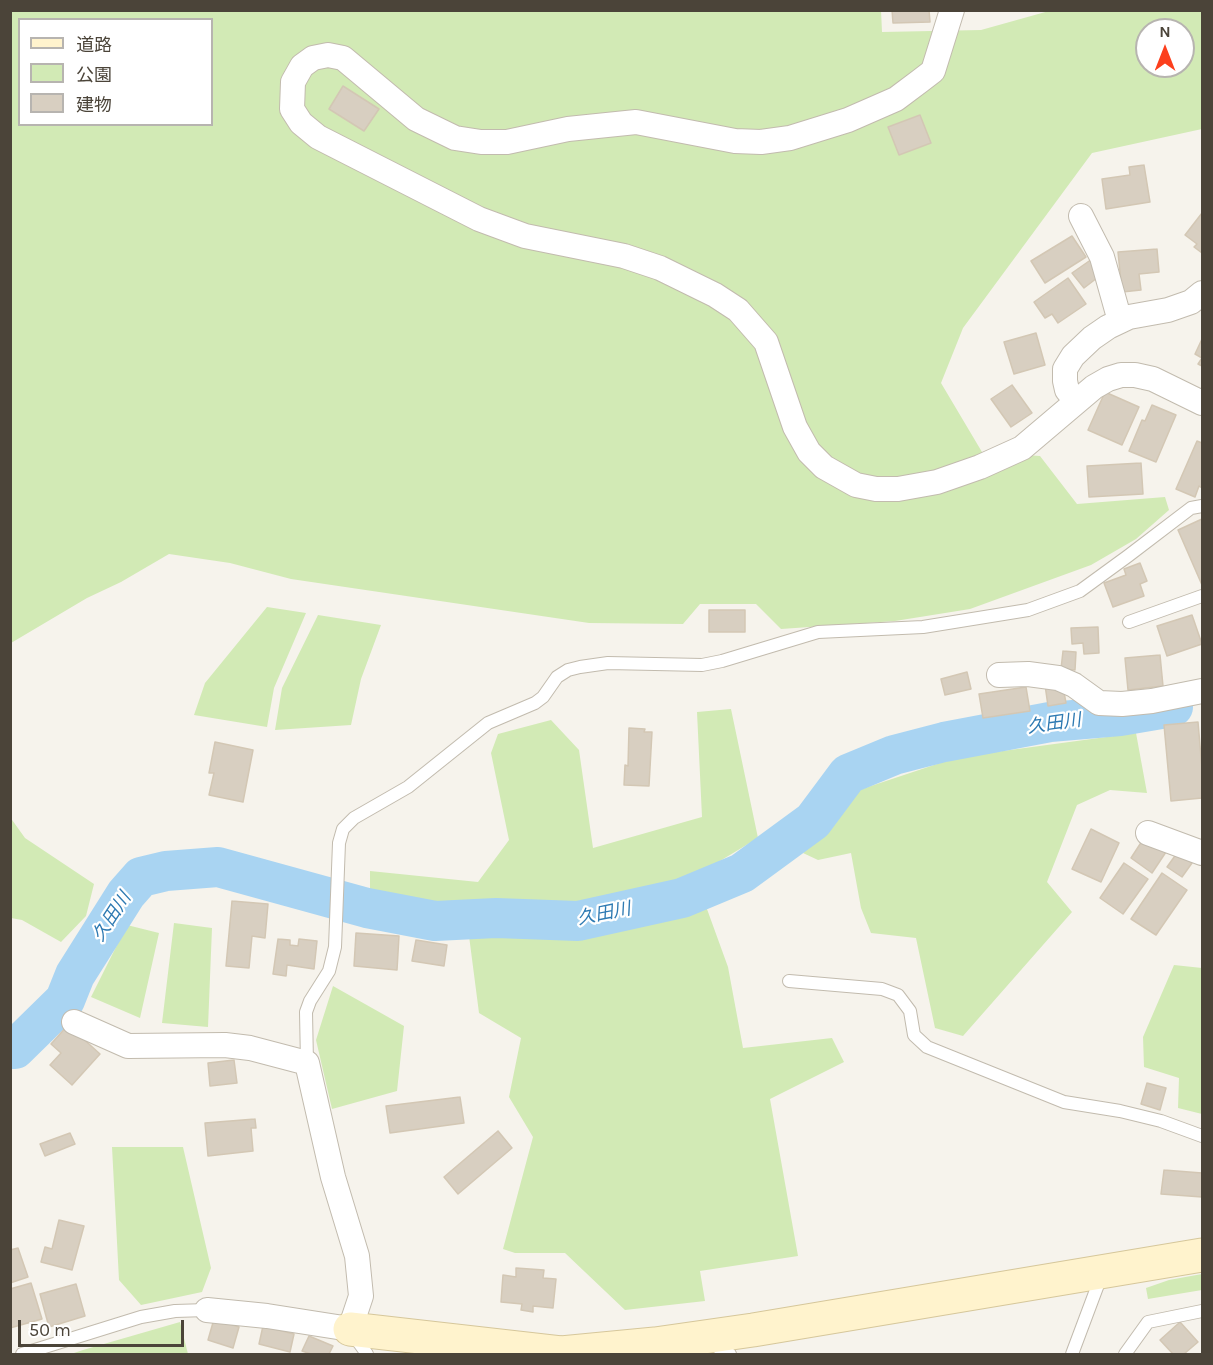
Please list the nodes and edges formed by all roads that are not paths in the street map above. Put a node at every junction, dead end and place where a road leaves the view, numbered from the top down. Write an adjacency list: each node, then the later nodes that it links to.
1 (952, 10): 5 (street)
2 (1081, 216): 4 (street)
3 (1203, 293): 4 (street)
4 (1120, 321): 5 (street)
5 (1076, 401): 6 (street)
6 (1203, 403)
7 (1203, 506): 16 (lane)
8 (1203, 596): 9 (lane)
9 (1129, 622)
10 (999, 675): 11 (street)
11 (1203, 691)
12 (1148, 834): 13 (street)
13 (1203, 853)
14 (789, 981): 17 (lane)
15 (74, 1022): 16 (street)
16 (307, 1063): 23 (street)
17 (1203, 1136)
18 (1203, 1255): 19 (street)
19 (1103, 1271): 22 (street); 27 (lane)
20 (207, 1310): 23 (street); 24 (lane)
21 (1203, 1311): 28 (lane)
22 (699, 1338): 25 (street); 26 (lane)
23 (359, 1342): 25 (street)
24 (22, 1354)
25 (560, 1354)
26 (730, 1354)
27 (1072, 1354)
28 (1125, 1354)

